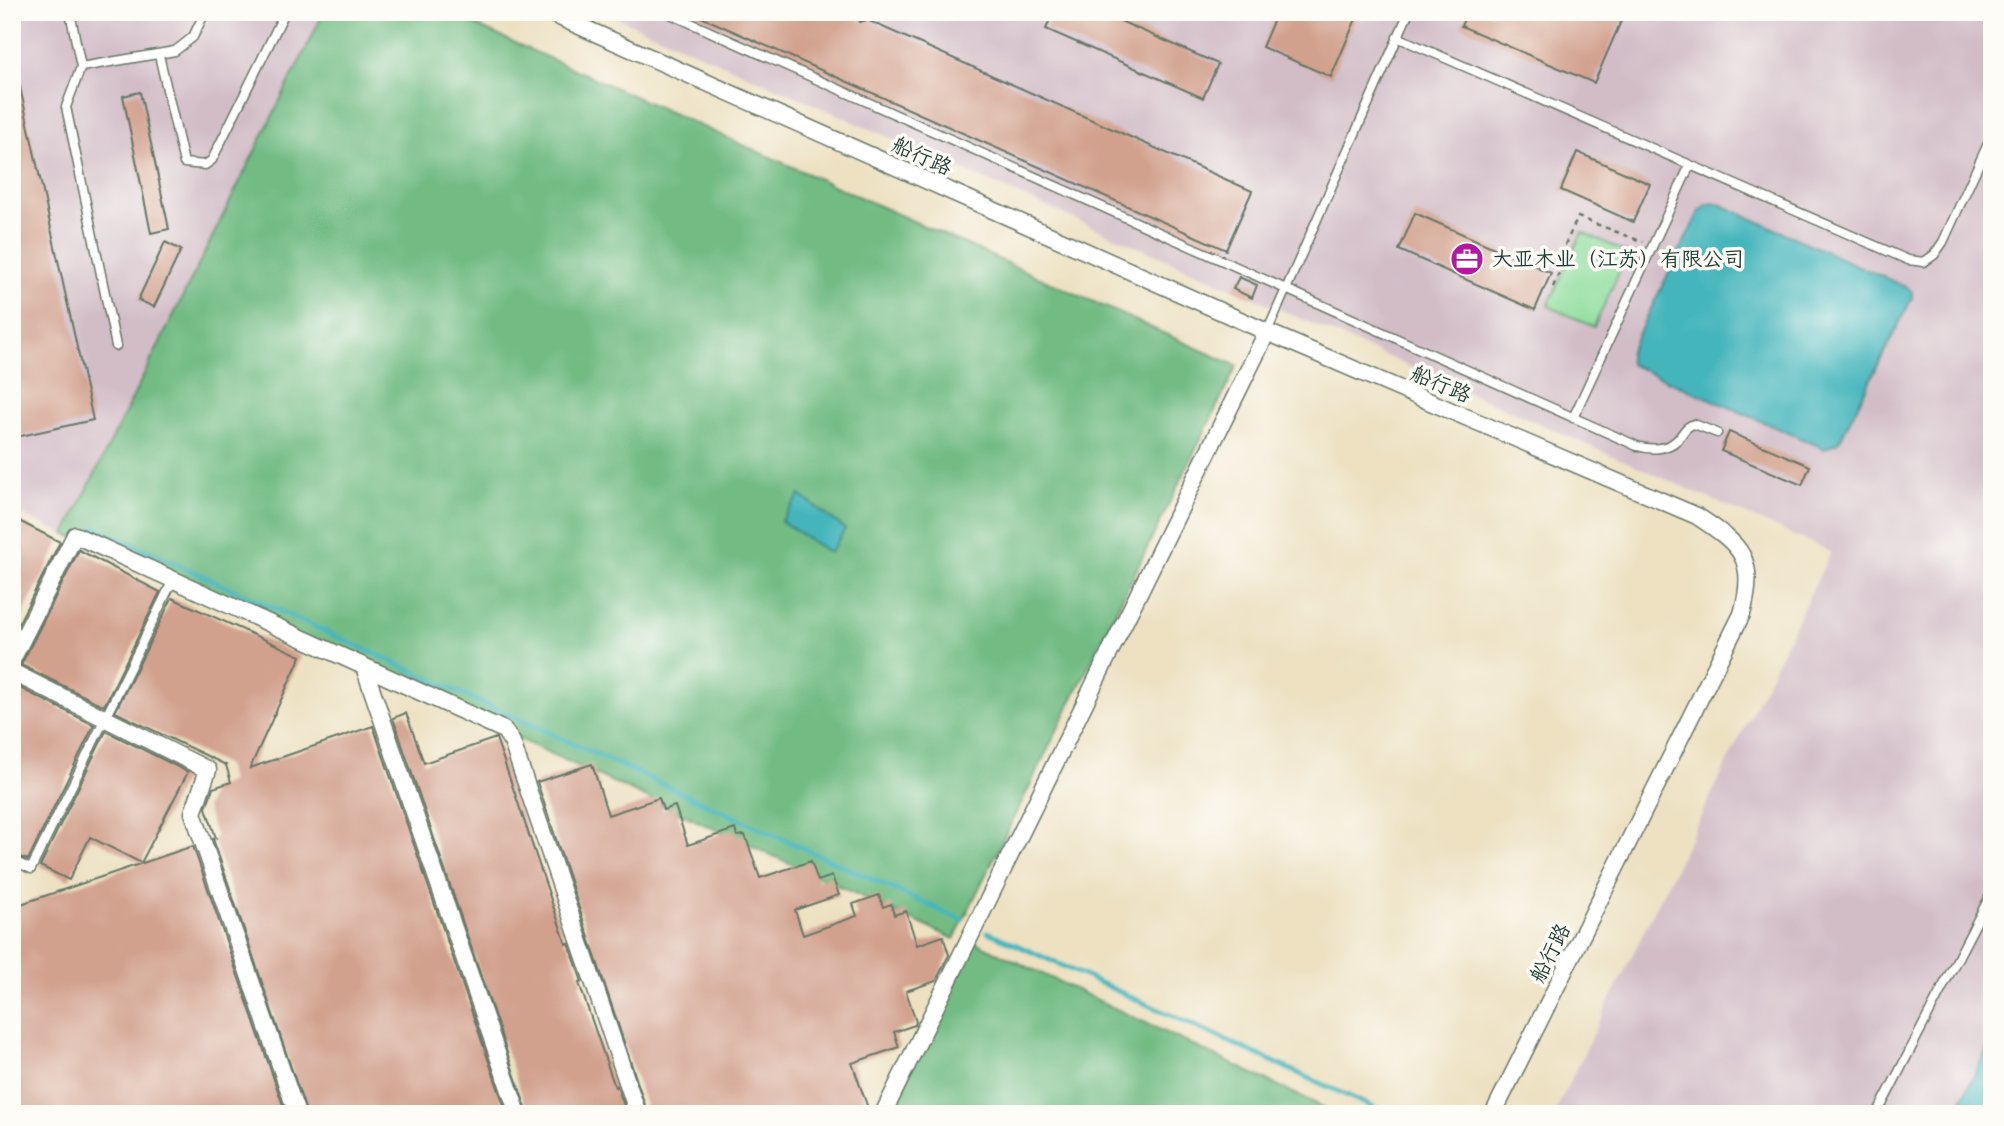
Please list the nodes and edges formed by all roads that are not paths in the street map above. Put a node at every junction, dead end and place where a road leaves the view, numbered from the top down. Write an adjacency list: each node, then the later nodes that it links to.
1 (70, 12): 9 (lane)
2 (205, 12): 8 (lane)
3 (285, 12): 8 (lane)
4 (548, 12): 15 (street, 船行路)
5 (666, 12): 14 (lane)
6 (1409, 12): 7 (lane)
7 (1397, 37): 12 (lane); 14 (lane)
8 (159, 55): 9 (lane)
9 (81, 67): 16 (lane)
10 (1992, 135): 11 (lane)
11 (1980, 160): 12 (lane); 13 (lane)
12 (1690, 165): 17 (lane)
13 (1992, 167)
14 (1286, 290): 15 (lane); 17 (lane)
15 (1267, 332): 29 (street); 30 (street, 船行路)
16 (116, 346)
17 (1573, 418): 18 (lane)
18 (1717, 433)
19 (173, 579): 20 (street); 21 (street); 23 (lane)
20 (12, 660)
21 (364, 667): 27 (street); 28 (street)
22 (12, 672): 23 (street)
23 (106, 719): 24 (lane); 26 (street)
24 (12, 860)
25 (1992, 892): 31 (lane)
26 (297, 1114)
27 (518, 1114)
28 (638, 1114)
29 (883, 1114)
30 (1493, 1114)
31 (1877, 1114)

